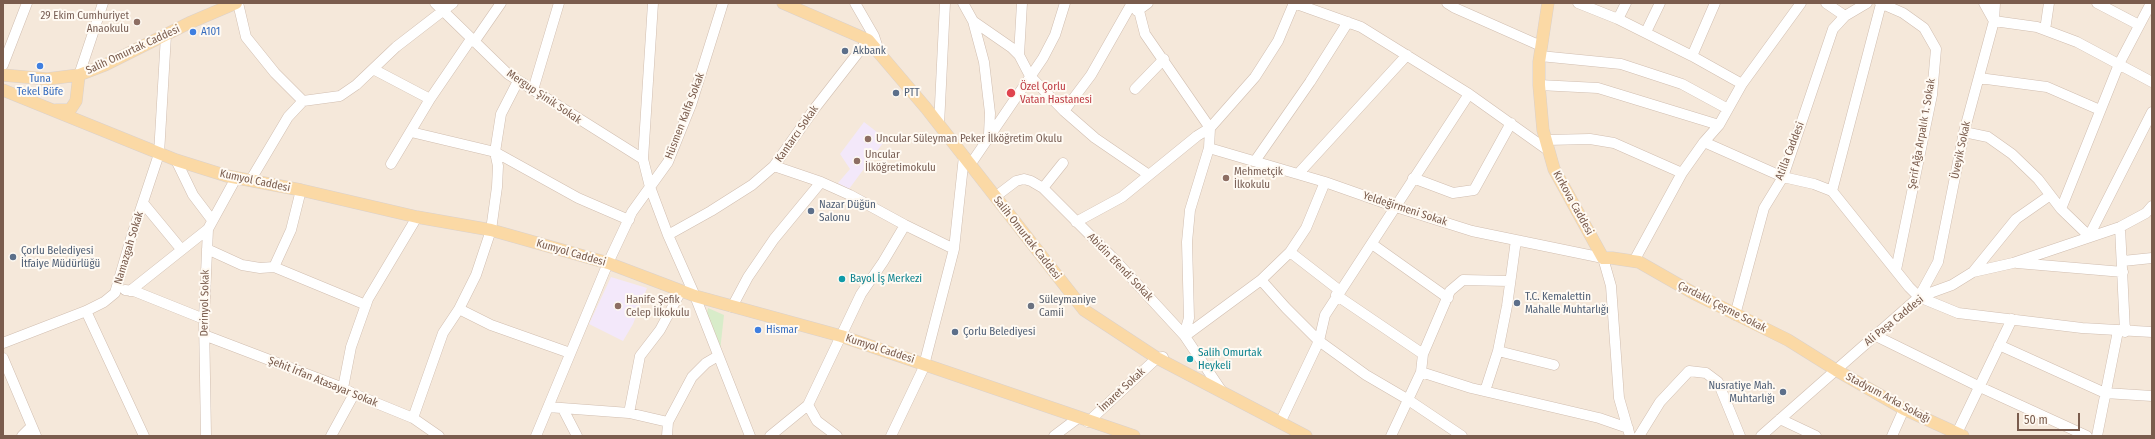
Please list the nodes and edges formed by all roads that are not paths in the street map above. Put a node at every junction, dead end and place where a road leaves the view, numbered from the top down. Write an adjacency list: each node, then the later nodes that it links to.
1 (27, 3): 54 (street)
2 (103, 3): 57 (street)
3 (237, 3): 44 (main road, Salih Omurtak Caddesi); 69 (street)
4 (435, 3): 35 (street, Mergup Şinik Sokak)
5 (453, 3): 35 (street)
6 (501, 3): 45 (street)
7 (559, 3): 66 (street)
8 (653, 3): 87 (street)
9 (723, 3): 103 (street, Hüsmen Kalfa Sokak)
10 (783, 3): 46 (main road, Salih Omurtak Caddesi)
11 (855, 3): 48 (street)
12 (945, 3): 76 (street)
13 (963, 3): 39 (street)
14 (1022, 3): 49 (street)
15 (1065, 3): 58 (street)
16 (1148, 3): 33 (street)
17 (1294, 3): 40 (street); 78 (street)
18 (1447, 3): 47 (street)
19 (1548, 3): 47 (main road, Kırkova Caddesi)
20 (1578, 3): 34 (street)
21 (1626, 3): 37 (street)
22 (1660, 3): 43 (street)
23 (1715, 3): 51 (street)
24 (1801, 3): 62 (street)
25 (1826, 3): 36 (street)
26 (1867, 3): 36 (street, Atilla Caddesi)
27 (1880, 3): 106 (street); 136 (street, Şerif Ağa Arpalık 1. Sokak)
28 (1984, 3): 38 (street)
29 (1995, 3): 38 (street, Üveyik Sokak)
30 (2049, 3): 42 (street)
31 (2097, 3): 41 (street)
32 (2151, 3): 41 (street)
33 (1136, 6): 52 (street); 73 (street)
34 (1596, 6): 37 (street)
35 (442, 12): 45 (street, Mergup Şinik Sokak); 55 (street)
36 (1844, 16): 97 (street, Atilla Caddesi)
37 (1618, 19): 43 (street)
38 (1994, 20): 42 (street); 59 (street, Üveyik Sokak)
39 (973, 21): 49 (street); 81 (street)
40 (1348, 22): 50 (street); 90 (street)
41 (2139, 25): 53 (street)
42 (2045, 30): 53 (street)
43 (1646, 32): 51 (street)
44 (166, 35): 57 (main road, Salih Omurtak Caddesi); 86 (street, Namazgah Sokak)
45 (472, 40): 60 (street, Mergup Şinik Sokak); 68 (street)
46 (868, 40): 48 (main road, Salih Omurtak Caddesi); 93 (street, Kantarcı Sokak)
47 (1541, 51): 63 (main road, Kırkova Caddesi); 71 (street)
48 (879, 52): 76 (main road, Salih Omurtak Caddesi)
49 (1019, 55): 58 (street)
50 (1407, 55): 67 (street); 95 (street)
51 (1692, 56): 62 (street)
52 (1164, 59): 64 (street); 78 (street)
53 (2119, 64): 61 (street); 72 (street)
54 (3, 65)
55 (373, 69): 68 (street); 69 (street)
56 (3, 75): 57 (main road, Salih Omurtak Caddesi)
57 (79, 75): 70 (main road)
58 (1030, 76): 73 (street); 81 (street)
59 (1979, 78): 72 (street); 80 (street, Üveyik Sokak)
60 (518, 81): 66 (street, Mergup Şinik Sokak); 85 (street)
61 (2152, 82)
62 (1742, 84): 71 (street)
63 (1539, 85): 77 (street); 83 (main road, Kırkova Caddesi)
64 (1135, 89)
65 (3, 90): 70 (main road, Kumyol Caddesi)
66 (533, 90): 87 (street, Mergup Şinik Sokak)
67 (1469, 94): 75 (street); 99 (street)
68 (430, 99): 79 (street)
69 (303, 100): 100 (street)
70 (47, 108): 86 (main road, Kumyol Caddesi)
71 (1728, 110): 77 (street)
72 (2100, 110): 112 (street)
73 (1064, 111): 96 (street)
74 (2152, 112): 121 (street)
75 (1511, 123): 83 (street); 99 (street)
76 (939, 125): 89 (main road, Salih Omurtak Caddesi)
77 (1719, 125): 82 (street)
78 (1210, 128): 84 (street); 96 (street)
79 (411, 132): 85 (street); 92 (street)
80 (1964, 132): 107 (street); 146 (street, Üveyik Sokak)
81 (988, 136): 89 (street)
82 (1704, 142): 94 (street); 97 (street)
83 (1548, 146): 94 (street); 129 (main road, Kırkova Caddesi)
84 (1209, 148): 90 (street, Yeldeğirmeni Sokak); 160 (street)
85 (495, 152): 114 (street); 119 (street)
86 (160, 154): 88 (main road, Kumyol Caddesi); 109 (street, Namazgah Sokak)
87 (643, 159): 103 (street)
88 (176, 160): 98 (main road, Kumyol Caddesi); 116 (street)
89 (967, 161): 108 (main road, Salih Omurtak Caddesi); 127 (street)
90 (1255, 161): 95 (street, Yeldeğirmeni Sokak)
91 (1063, 163): 104 (street)
92 (391, 164)
93 (774, 166): 101 (street); 120 (street, Kantarcı Sokak)
94 (1682, 173): 131 (street)
95 (1298, 174): 102 (street, Yeldeğirmeni Sokak)
96 (1149, 175): 115 (street)
97 (1782, 177): 106 (street); 152 (street, Atilla Caddesi)
98 (236, 178): 100 (main road, Kumyol Caddesi); 116 (street, Derinyol Sokak)
99 (1413, 178): 111 (street)
100 (250, 181): 105 (main road, Kumyol Caddesi)
101 (821, 182): 117 (street); 149 (street)
102 (1324, 182): 111 (street, Yeldeğirmeni Sokak); 128 (street)
103 (650, 187): 114 (street, Hüsmen Kalfa Sokak); 120 (street)
104 (1043, 188): 108 (street, Abidin Efendi Sokak); 115 (street, Abidin Efendi Sokak)
105 (301, 190): 113 (main road, Kumyol Caddesi); 135 (street)
106 (1832, 191): 136 (street)
107 (2049, 196): 112 (street); 137 (street)
108 (995, 197): 169 (main road, Salih Omurtak Caddesi)
109 (143, 203): 125 (street); 143 (street, Namazgah Sokak)
110 (2152, 206): 118 (street, Ali Paşa Caddesi)
111 (1396, 207): 122 (street, Yeldeğirmeni Sokak); 124 (street)
112 (2061, 209): 121 (street)
113 (417, 217): 119 (main road, Kumyol Caddesi); 148 (street)
114 (629, 220): 134 (street, Hüsmen Kalfa Sokak)
115 (1076, 222): 160 (street, Abidin Efendi Sokak)
116 (210, 224): 125 (street); 126 (street, Derinyol Sokak)
117 (905, 225): 127 (street); 159 (street)
118 (2120, 227): 123 (street, Ali Paşa Caddesi); 132 (street)
119 (491, 230): 134 (main road, Kumyol Caddesi); 150 (street)
120 (668, 235): 145 (street)
121 (2089, 236): 123 (street)
122 (1516, 240): 129 (street, Yeldeğirmeni Sokak); 140 (street)
123 (2079, 241): 133 (street, Ali Paşa Caddesi)
124 (1372, 244): 144 (street); 147 (street)
125 (181, 249): 141 (street)
126 (207, 249): 135 (street); 153 (street, Derinyol Sokak)
127 (954, 249): 170 (street)
128 (1290, 252): 139 (street); 144 (street)
129 (1603, 258): 131 (main road, Çardaklı Çeşme Sokak); 193 (street)
130 (2152, 258): 132 (street)
131 (1634, 261): 152 (main road, Çardaklı Çeşme Sokak)
132 (2123, 261): 138 (street)
133 (2012, 262): 137 (street, Ali Paşa Caddesi); 138 (street)
134 (608, 263): 142 (main road, Kumyol Caddesi); 165 (street, Hüsmen Kalfa Sokak)
135 (274, 267): 148 (street)
136 (1896, 270): 146 (street)
137 (1973, 272): 146 (street, Ali Paşa Caddesi)
138 (2123, 272): 155 (street)
139 (1261, 280): 160 (street); 161 (street)
140 (1509, 281): 147 (street); 164 (street)
141 (130, 291): 143 (street); 153 (street)
142 (681, 291): 145 (main road, Kumyol Caddesi); 186 (street)
143 (115, 293): 151 (street, Namazgah Sokak)
144 (1338, 293): 161 (street); 166 (street)
145 (695, 296): 149 (main road, Kumyol Caddesi); 167 (street)
146 (1919, 297): 154 (street); 158 (street, Ali Paşa Caddesi)
147 (1448, 298): 166 (street)
148 (366, 305): 175 (street)
149 (732, 307): 159 (main road, Kumyol Caddesi)
150 (459, 309): 165 (street); 187 (street)
151 (86, 311): 162 (street, Namazgah Sokak); 197 (street)
152 (1735, 314): 172 (main road, Çardaklı Çeşme Sokak)
153 (204, 319): 157 (street, Derinyol Sokak)
154 (2012, 319): 155 (street); 163 (street)
155 (2121, 331): 156 (street); 177 (street)
156 (2152, 332)
157 (204, 335): 175 (street, Şehit İrfan Atasayar Sokak); 198 (street, Derinyol Sokak)
158 (1874, 335): 172 (street, Ali Paşa Caddesi); 174 (street)
159 (841, 336): 170 (main road, Kumyol Caddesi); 182 (street)
160 (1184, 336): 179 (street, Abidin Efendi Sokak)
161 (1319, 341): 181 (street); 191 (street)
162 (3, 342)
163 (2000, 345): 174 (street); 177 (street)
164 (1498, 351): 171 (street); 176 (street)
165 (570, 353): 183 (street, Hüsmen Kalfa Sokak)
166 (1423, 354): 173 (street)
167 (718, 356): 190 (street); 204 (street)
168 (3, 358): 192 (street)
169 (1156, 358): 179 (main road, Salih Omurtak Caddesi); 189 (street, İmaret Sokak)
170 (924, 364): 189 (main road, Kumyol Caddesi); 207 (street)
171 (1554, 365)
172 (1836, 370): 185 (main road, Stadyum Arka Sokağı); 188 (street, Ali Paşa Caddesi)
173 (1421, 372): 176 (street); 181 (street)
174 (1980, 387): 194 (street); 218 (street)
175 (343, 388): 178 (street, Şehit İrfan Atasayar Sokak)
176 (1485, 391): 193 (street)
177 (2105, 393): 180 (street); 219 (street)
178 (354, 394): 187 (street, Şehit İrfan Atasayar Sokak); 199 (street)
179 (1224, 395): 191 (main road, Salih Omurtak Caddesi)
180 (2152, 396)
181 (1407, 399): 211 (street); 212 (street)
182 (808, 405): 205 (street); 206 (street)
183 (548, 407): 184 (street); 201 (street, Hüsmen Kalfa Sokak)
184 (564, 409): 186 (street); 202 (street)
185 (1904, 409): 194 (main road, Stadyum Arka Sokağı); 217 (street)
186 (629, 412): 190 (street)
187 (413, 418): 200 (street, Şehit İrfan Atasayar Sokak)
188 (1780, 419): 215 (street, Ali Paşa Caddesi); 216 (street)
189 (1083, 420): 208 (street, İmaret Sokak); 209 (main road, Kumyol Caddesi)
190 (668, 422): 203 (street)
191 (1280, 423): 210 (main road, Salih Omurtak Caddesi)
192 (31, 427): 195 (street); 196 (street)
193 (1629, 432)
194 (1960, 435)
195 (22, 436)
196 (36, 436)
197 (144, 436)
198 (206, 436)
199 (331, 436)
200 (439, 436)
201 (536, 436)
202 (576, 436)
203 (667, 436)
204 (750, 436)
205 (770, 436)
206 (837, 436)
207 (891, 436)
208 (1054, 436)
209 (1134, 436)
210 (1306, 436)
211 (1391, 436)
212 (1462, 436)
213 (1639, 436): 214 (street)
214 (1740, 436)
215 (1761, 436)
216 (1816, 436)
217 (1892, 436)
218 (2087, 436)
219 (2097, 436)

